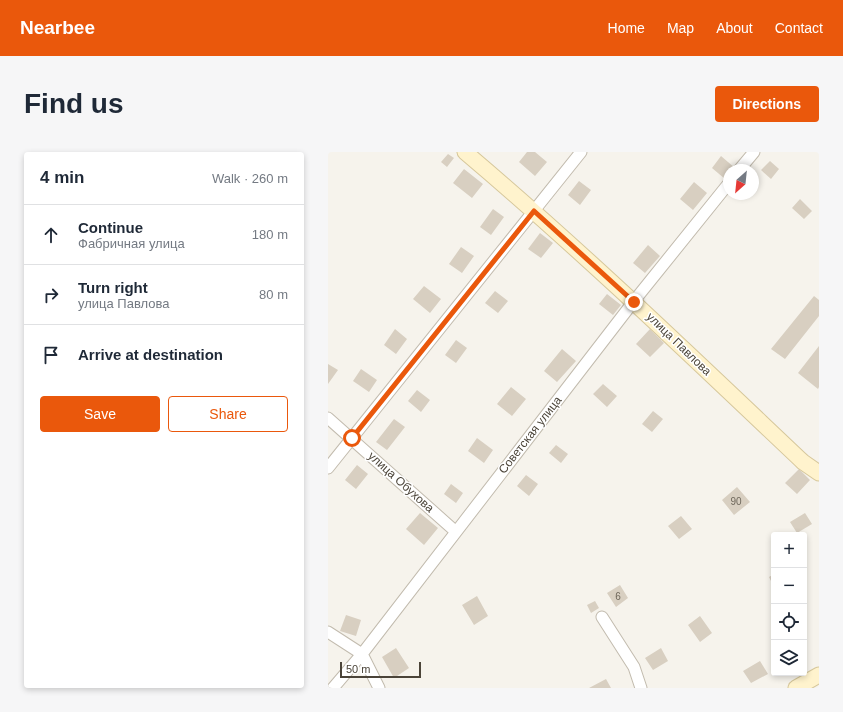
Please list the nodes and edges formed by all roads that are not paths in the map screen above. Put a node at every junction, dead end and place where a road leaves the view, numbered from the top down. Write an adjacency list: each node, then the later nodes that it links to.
1 (465, 152): 6 (street, улица Павлова)
2 (581, 152): 6 (street)
3 (754, 152): 4 (street)
4 (744, 164)
5 (723, 191): 7 (street, Советская улица)
6 (534, 211): 7 (street, улица Павлова); 9 (street)
7 (634, 302): 11 (street, улица Павлова); 12 (street, Советская улица)
8 (328, 418): 9 (street, улица Обухова)
9 (352, 438): 10 (street); 12 (street, улица Обухова)
10 (328, 468)
11 (819, 473)
12 (455, 531): 15 (street, Советская улица)
13 (602, 617): 19 (street)
14 (328, 632): 15 (street)
15 (362, 654): 17 (street, Советская улица); 18 (street)
16 (819, 674): 20 (street)
17 (333, 688)
18 (379, 688)
19 (641, 688)
20 (796, 688)

